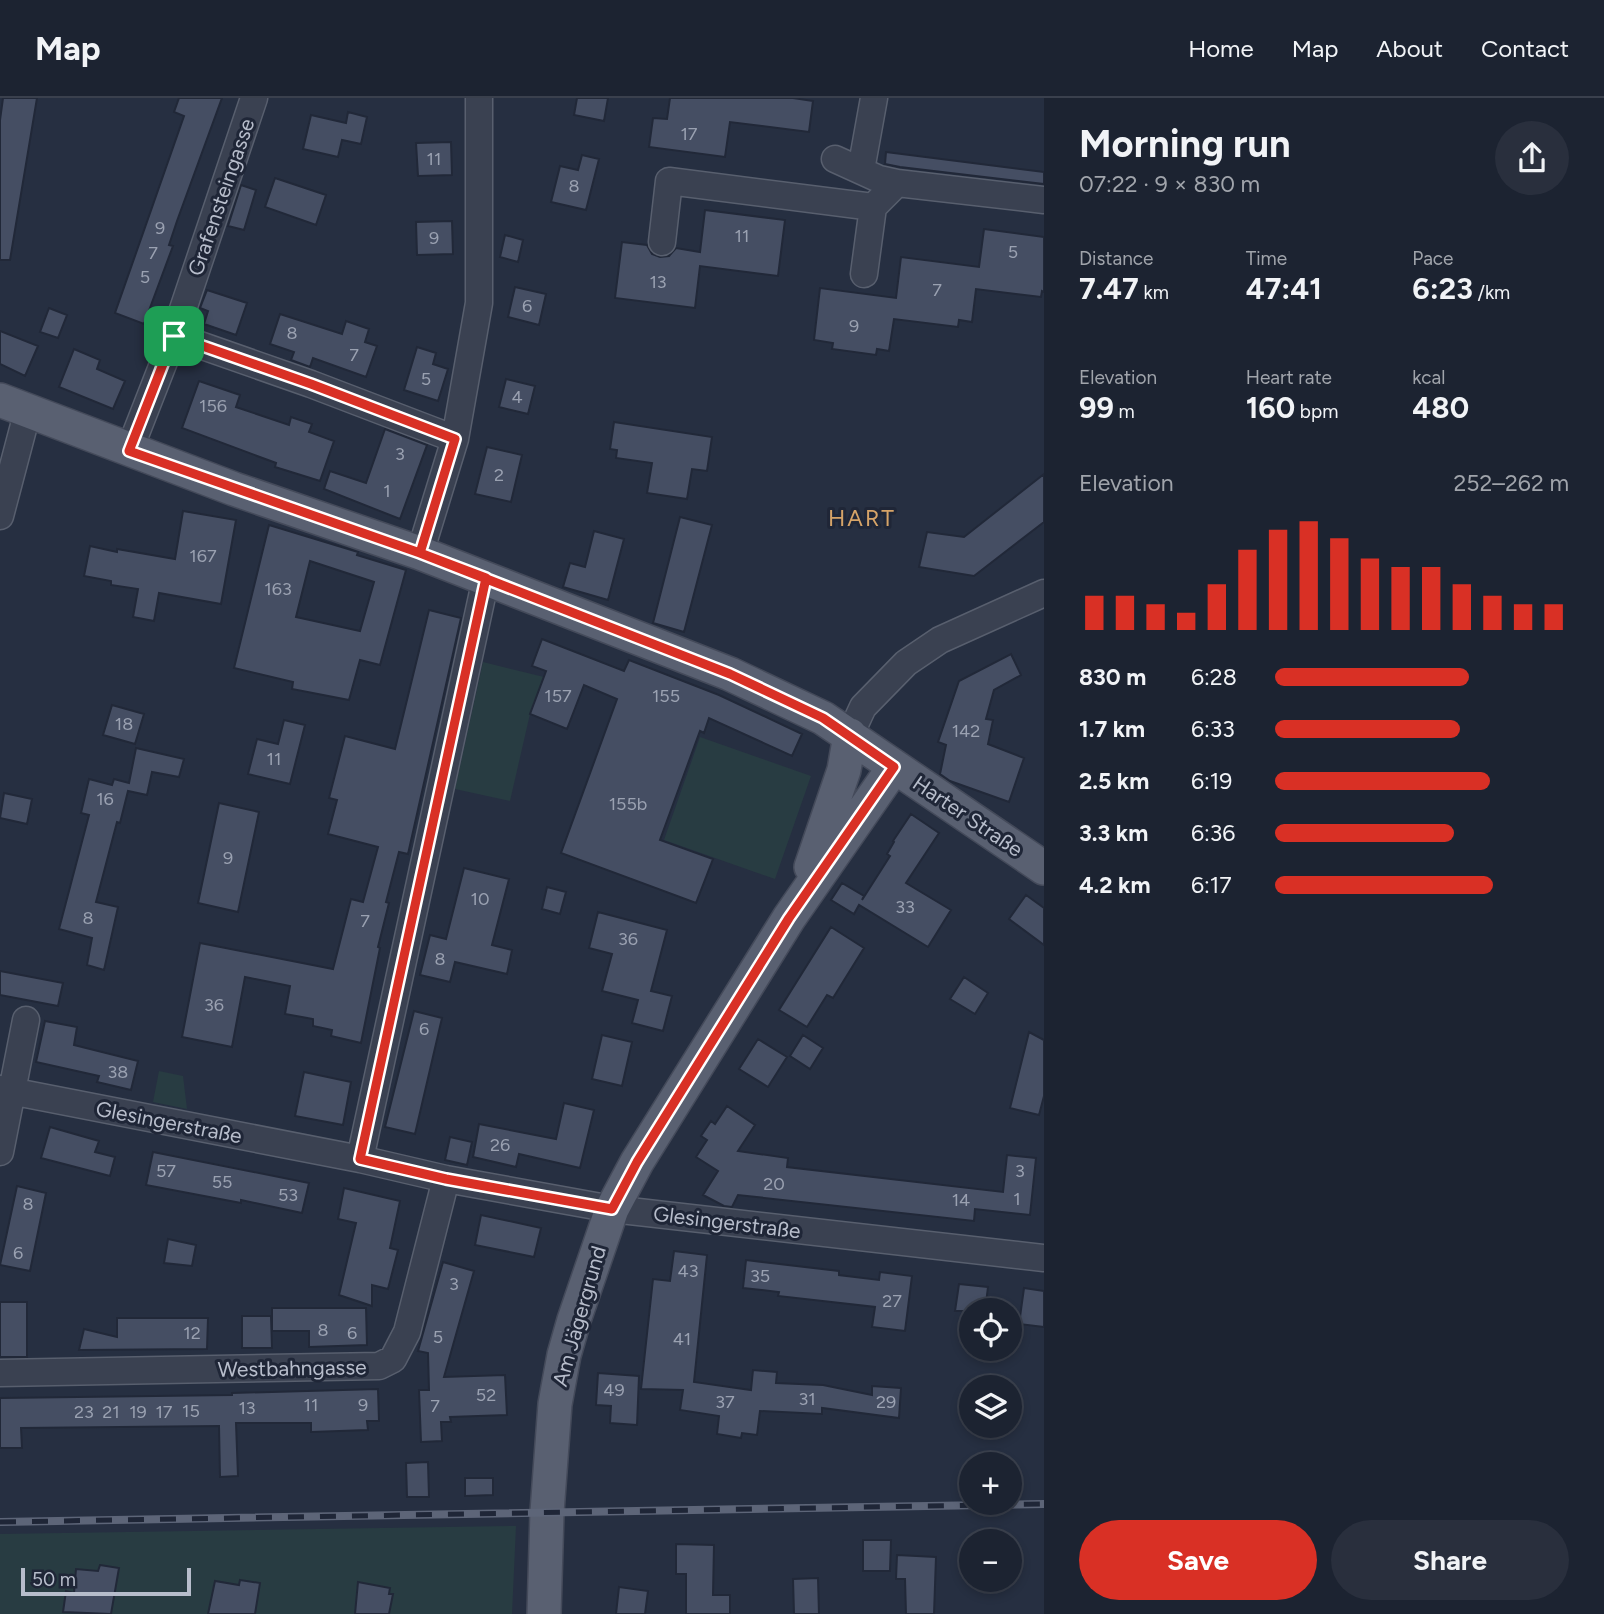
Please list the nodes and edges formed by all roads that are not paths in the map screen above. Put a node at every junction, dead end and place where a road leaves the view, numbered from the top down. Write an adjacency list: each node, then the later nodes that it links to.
1 (254, 98): 11 (street, Grafensteingasse)
2 (479, 98): 13 (street)
3 (874, 98): 5 (street)
4 (835, 159): 5 (street)
5 (861, 170): 6 (street)
6 (897, 183): 7 (street); 8 (street)
7 (1044, 200)
8 (873, 207): 9 (street); 10 (street)
9 (662, 242)
10 (864, 274)
11 (174, 336): 13 (street); 14 (street, Grafensteingasse)
12 (14, 405): 14 (main road, Harter Straße); 15 (street)
13 (455, 439): 16 (street)
14 (129, 451): 16 (main road, Harter Straße)
15 (0, 516)
16 (420, 553): 17 (main road, Harter Straße)
17 (486, 578): 19 (main road, Harter Straße); 26 (street)
18 (1044, 593): 19 (street, Am Jägergrund)
19 (850, 735): 20 (main road, Harter Straße); 22 (main road, Am Jägergrund)
20 (894, 767): 21 (main road, Harter Straße); 22 (main road, Am Jägergrund)
21 (1044, 868)
22 (789, 918): 28 (main road, Am Jägergrund)
23 (26, 1020): 24 (street)
24 (6, 1091): 25 (street); 26 (street, Glesingerstraße)
25 (0, 1152)
26 (360, 1159): 27 (street, Glesingerstraße)
27 (446, 1179): 28 (street, Glesingerstraße); 30 (street, Westbahngasse)
28 (612, 1209): 29 (street, Glesingerstraße); 31 (main road, Am Jägergrund)
29 (1044, 1258)
30 (0, 1373)
31 (544, 1614)

